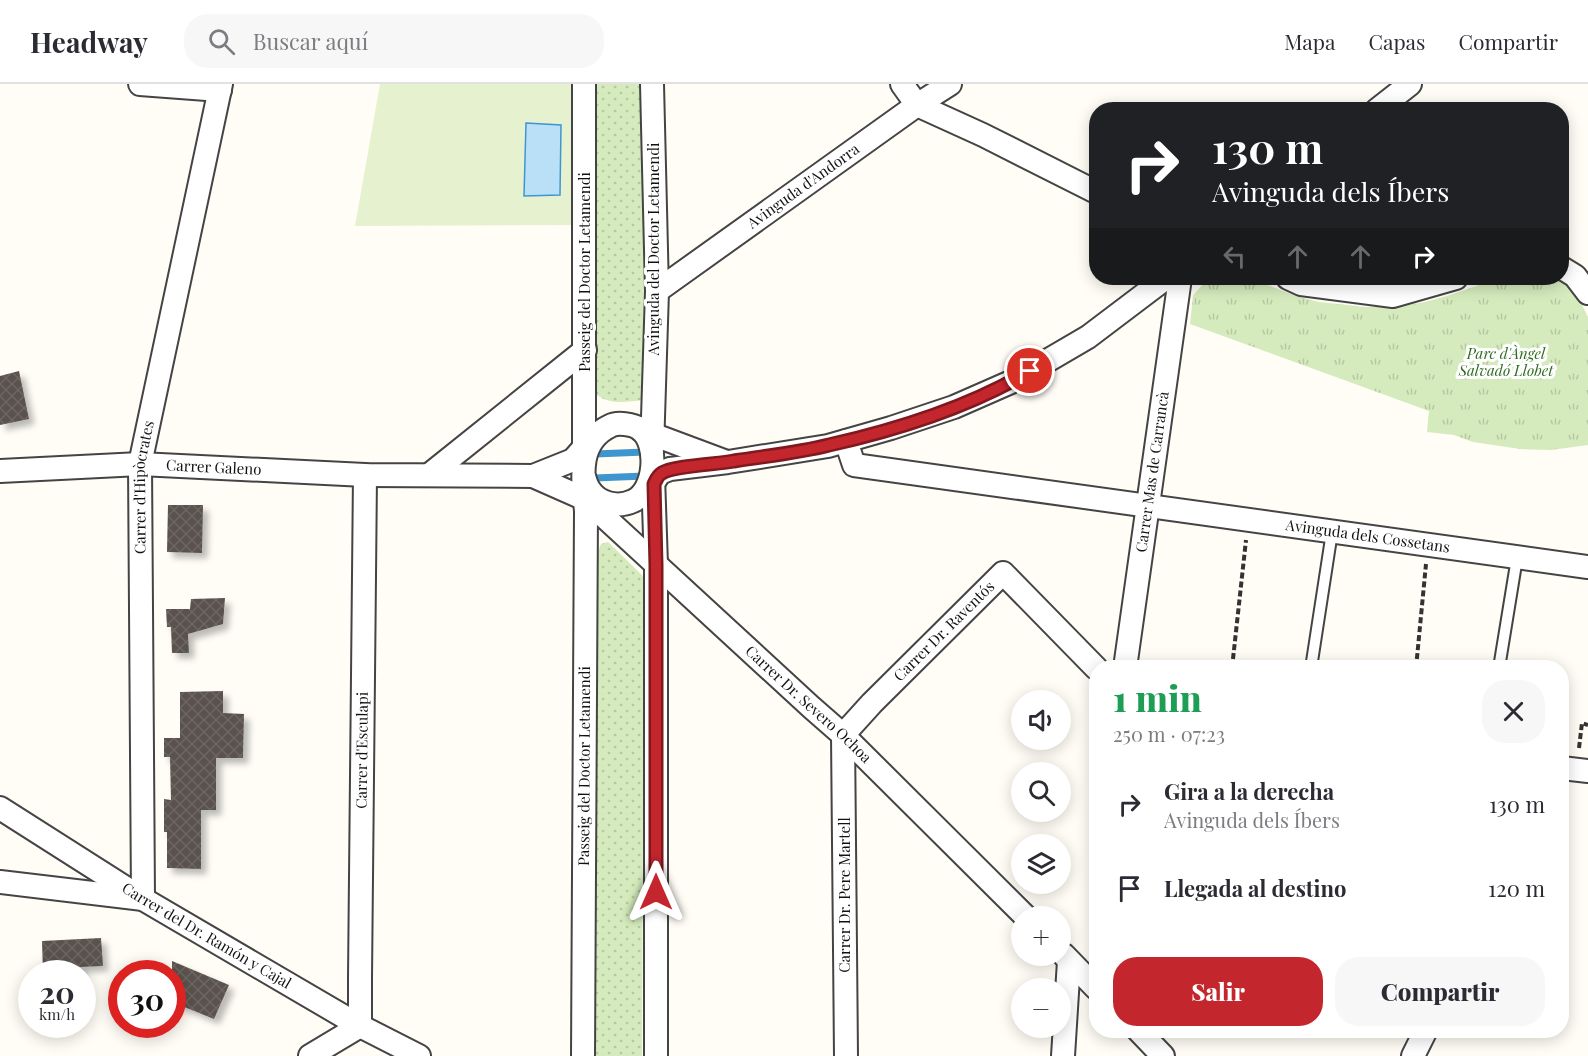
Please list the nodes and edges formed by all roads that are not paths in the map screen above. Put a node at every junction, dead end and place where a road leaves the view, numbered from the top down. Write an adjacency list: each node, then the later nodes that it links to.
1 (140, 84): 7 (street)
2 (584, 84): 18 (street, Passeig del Doctor Letamendi)
3 (652, 84): 16 (street, Avinguda del Doctor Letamendi)
4 (902, 84): 9 (street)
5 (950, 84): 9 (street, Avinguda d'Andorra)
6 (1410, 84): 8 (street)
7 (220, 87): 22 (street, Carrer d'Hipòcrates)
8 (1387, 102)
9 (916, 105): 10 (street); 16 (street, Avinguda d'Andorra)
10 (1089, 188)
11 (1569, 272): 17 (street)
12 (1157, 285): 19 (street)
13 (1179, 285): 28 (street, Carrer Mas de Carrancà)
14 (1309, 285): 15 (street)
15 (1432, 285)
16 (657, 291): 20 (street, Avinguda del Doctor Letamendi)
17 (1588, 293)
18 (585, 350): 23 (street, Passeig del Doctor Letamendi); 26 (street)
19 (846, 441): 21 (street); 28 (street, Avinguda dels Cossetans)
20 (649, 461): 21 (street); 21 (street); 23 (street); 23 (street, Carrer Galeno); 31 (street)
21 (728, 462)
22 (140, 464): 24 (street, Carrer Galeno); 25 (street, Carrer Galeno); 40 (street, Carrer d'Hipòcrates)
23 (585, 465): 27 (street, Carrer Galeno); 27 (street, Carrer Galeno); 31 (street, Carrer Dr. Severo Ochoa); 50 (street, Passeig del Doctor Letamendi)
24 (0, 471)
25 (365, 475): 26 (street, Carrer Galeno); 45 (street, Carrer d'Esculapi)
26 (429, 475): 27 (street, Carrer Galeno)
27 (533, 476)
28 (1148, 507): 29 (street, Avinguda dels Cossetans); 33 (street, Carrer Mas de Carrancà)
29 (1332, 532): 30 (street, Avinguda dels Cossetans); 34 (lane)
30 (1517, 558): 32 (street, Avinguda dels Cossetans); 35 (lane)
31 (656, 565): 37 (street, Carrer Dr. Severo Ochoa); 51 (street)
32 (1588, 567)
33 (1126, 660)
34 (1312, 660)
35 (1500, 660)
36 (1089, 661): 37 (street, Carrer Dr. Raventós)
37 (843, 735): 41 (street, Carrer Dr. Severo Ochoa); 52 (street, Carrer Dr. Pere Martell)
38 (0, 808): 40 (street, Carrer del Dr. Ramón y Cajal)
39 (0, 882): 40 (street)
40 (143, 899): 45 (street, Carrer del Dr. Ramón y Cajal)
41 (1015, 906)
42 (1071, 962): 44 (street)
43 (1065, 966): 53 (street)
44 (1089, 981)
45 (360, 1026): 48 (street); 49 (street, Carrer del Dr. Ramón y Cajal)
46 (1146, 1038): 54 (street)
47 (1421, 1038): 55 (street)
48 (310, 1056)
49 (419, 1056)
50 (583, 1056)
51 (656, 1056)
52 (846, 1056)
53 (1063, 1056)
54 (1163, 1056)
55 (1413, 1056)

